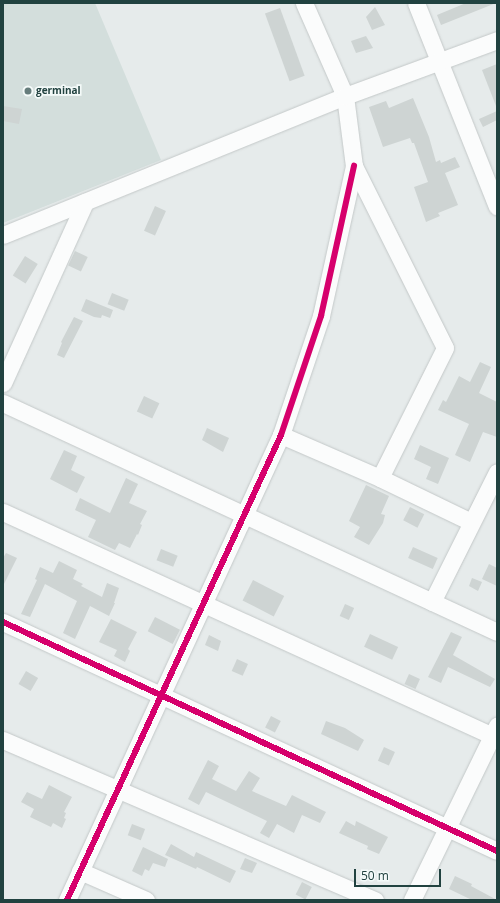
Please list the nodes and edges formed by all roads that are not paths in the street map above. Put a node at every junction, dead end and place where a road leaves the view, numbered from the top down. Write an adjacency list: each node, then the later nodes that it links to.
1 (304, 3): 5 (street)
2 (416, 3): 4 (street)
3 (497, 40): 4 (street)
4 (439, 61): 5 (street); 8 (street)
5 (345, 96): 6 (street); 7 (street)
6 (354, 166): 12 (street); 14 (street)
7 (85, 202): 9 (street); 10 (street)
8 (497, 207)
9 (3, 235)
10 (3, 383)
11 (3, 403): 16 (street)
12 (281, 435): 14 (street); 16 (street)
13 (497, 472): 17 (street)
14 (380, 478): 17 (street)
15 (3, 512): 19 (street)
16 (244, 514): 18 (street); 19 (street)
17 (471, 522): 18 (street)
18 (432, 602): 21 (street)
19 (204, 603): 22 (street); 23 (street)
20 (3, 622): 22 (street)
21 (497, 632)
22 (161, 695): 25 (street); 26 (street)
23 (495, 731): 26 (street)
24 (3, 740): 25 (street)
25 (118, 789): 28 (street); 31 (street)
26 (448, 828): 27 (street); 32 (street)
27 (497, 851)
28 (80, 871): 29 (street); 30 (street)
29 (67, 900)
30 (146, 900)
31 (375, 900)
32 (412, 900)

